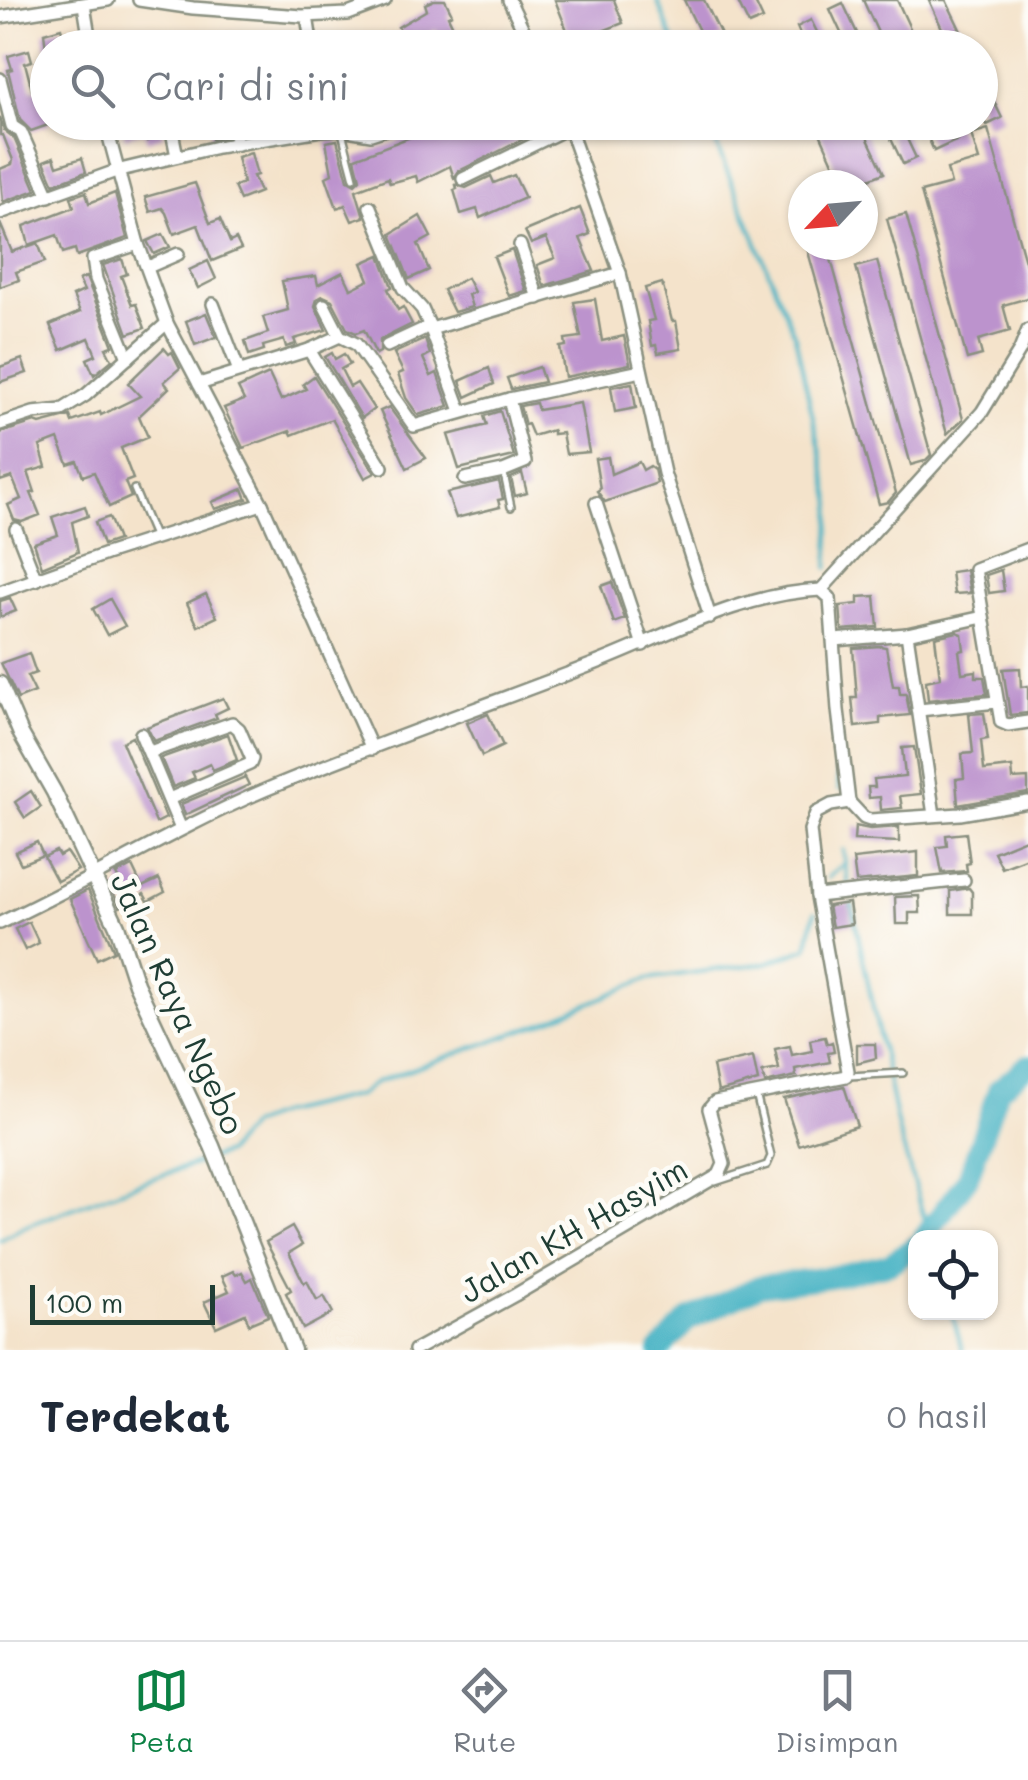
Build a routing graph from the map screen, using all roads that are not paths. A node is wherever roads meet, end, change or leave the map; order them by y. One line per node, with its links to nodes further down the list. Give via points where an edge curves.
1 (108, 0): 5 (street)
2 (139, 0): 7 (street)
3 (385, 0): 7 (street, via 348,14)
4 (509, 0): 11 (street)
5 (84, 5): 6 (street); 9 (street)
6 (25, 7): 8 (street)
7 (307, 16): 10 (street)
8 (0, 17)
9 (88, 30)
10 (309, 30)
11 (523, 30)
12 (0, 79): 25 (street, via 12,126 22,132)
13 (109, 140): 22 (street)
14 (174, 140): 21 (street)
15 (236, 140): 20 (street)
16 (256, 140): 20 (street)
17 (344, 140): 23 (lane)
18 (539, 140): 24 (street)
19 (573, 140): 32 (street)
20 (237, 144): 21 (street)
21 (177, 156): 22 (street)
22 (116, 170): 25 (street); 28 (street)
23 (354, 178)
24 (463, 179)
25 (48, 196): 27 (street)
26 (370, 207): 37 (street, via 403,288)
27 (0, 214)
28 (138, 244): 31 (street); 42 (street, via 93,259)
29 (520, 245): 33 (street)
30 (178, 254): 31 (street)
31 (148, 267): 36 (street)
32 (620, 273): 33 (street); 43 (street)
33 (538, 298): 37 (street)
34 (213, 304): 44 (street)
35 (324, 304): 39 (street)
36 (168, 323): 42 (street); 45 (street)
37 (430, 328): 40 (street); 47 (street)
38 (1028, 330): 60 (street, via 982,412)
39 (340, 336): 41 (street); 47 (street, via 356,344 414,426)
40 (387, 346)
41 (309, 350): 44 (street); 49 (street)
42 (128, 358): 48 (street, via 62,410)
43 (641, 371): 46 (street); 62 (street, via 664,472)
44 (239, 372): 45 (street)
45 (199, 384): 54 (street)
46 (509, 399): 47 (street); 50 (street, via 525,462)
47 (461, 411)
48 (0, 424)
49 (382, 467)
50 (503, 472): 51 (street); 55 (lane)
51 (465, 478)
52 (134, 489): 57 (lane)
53 (596, 502): 66 (street)
54 (262, 504): 57 (street); 72 (street)
55 (511, 507)
56 (16, 529): 59 (street)
57 (155, 538): 59 (street)
58 (1028, 549): 63 (street, via 976,567)
59 (36, 580): 61 (street)
60 (821, 590): 62 (street, via 774,596); 65 (street, via 830,598)
61 (0, 592)
62 (710, 617): 66 (street)
63 (983, 617): 64 (street); 68 (street)
64 (908, 634): 65 (street); 69 (street)
65 (834, 640): 75 (street)
66 (643, 645): 72 (street)
67 (0, 684): 79 (street, Jalan Raya Ngebo)
68 (997, 702): 69 (street); 70 (street, via 1004,724)
69 (919, 710): 77 (street)
70 (1028, 722)
71 (140, 734): 73 (street)
72 (372, 750): 78 (street)
73 (150, 752): 74 (street); 74 (street, via 232,723 251,756 251,763)
74 (169, 799): 78 (street)
75 (849, 802): 77 (street, via 870,820); 81 (street, via 816,813 810,830)
76 (1028, 802): 77 (street)
77 (934, 815)
78 (181, 829): 79 (street)
79 (94, 877): 82 (street); 87 (street, Jalan Raya Ngebo)
80 (964, 880): 81 (street)
81 (818, 896): 84 (street)
82 (0, 923)
83 (903, 1073): 84 (lane)
84 (846, 1076): 85 (street, Jalan KH Hasyim)
85 (756, 1093): 86 (street, Jalan KH Hasyim, via 709,1109 724,1164); 86 (lane, via 771,1156 767,1165)
86 (707, 1184): 88 (street, Jalan KH Hasyim)
87 (292, 1350)
88 (415, 1350)

